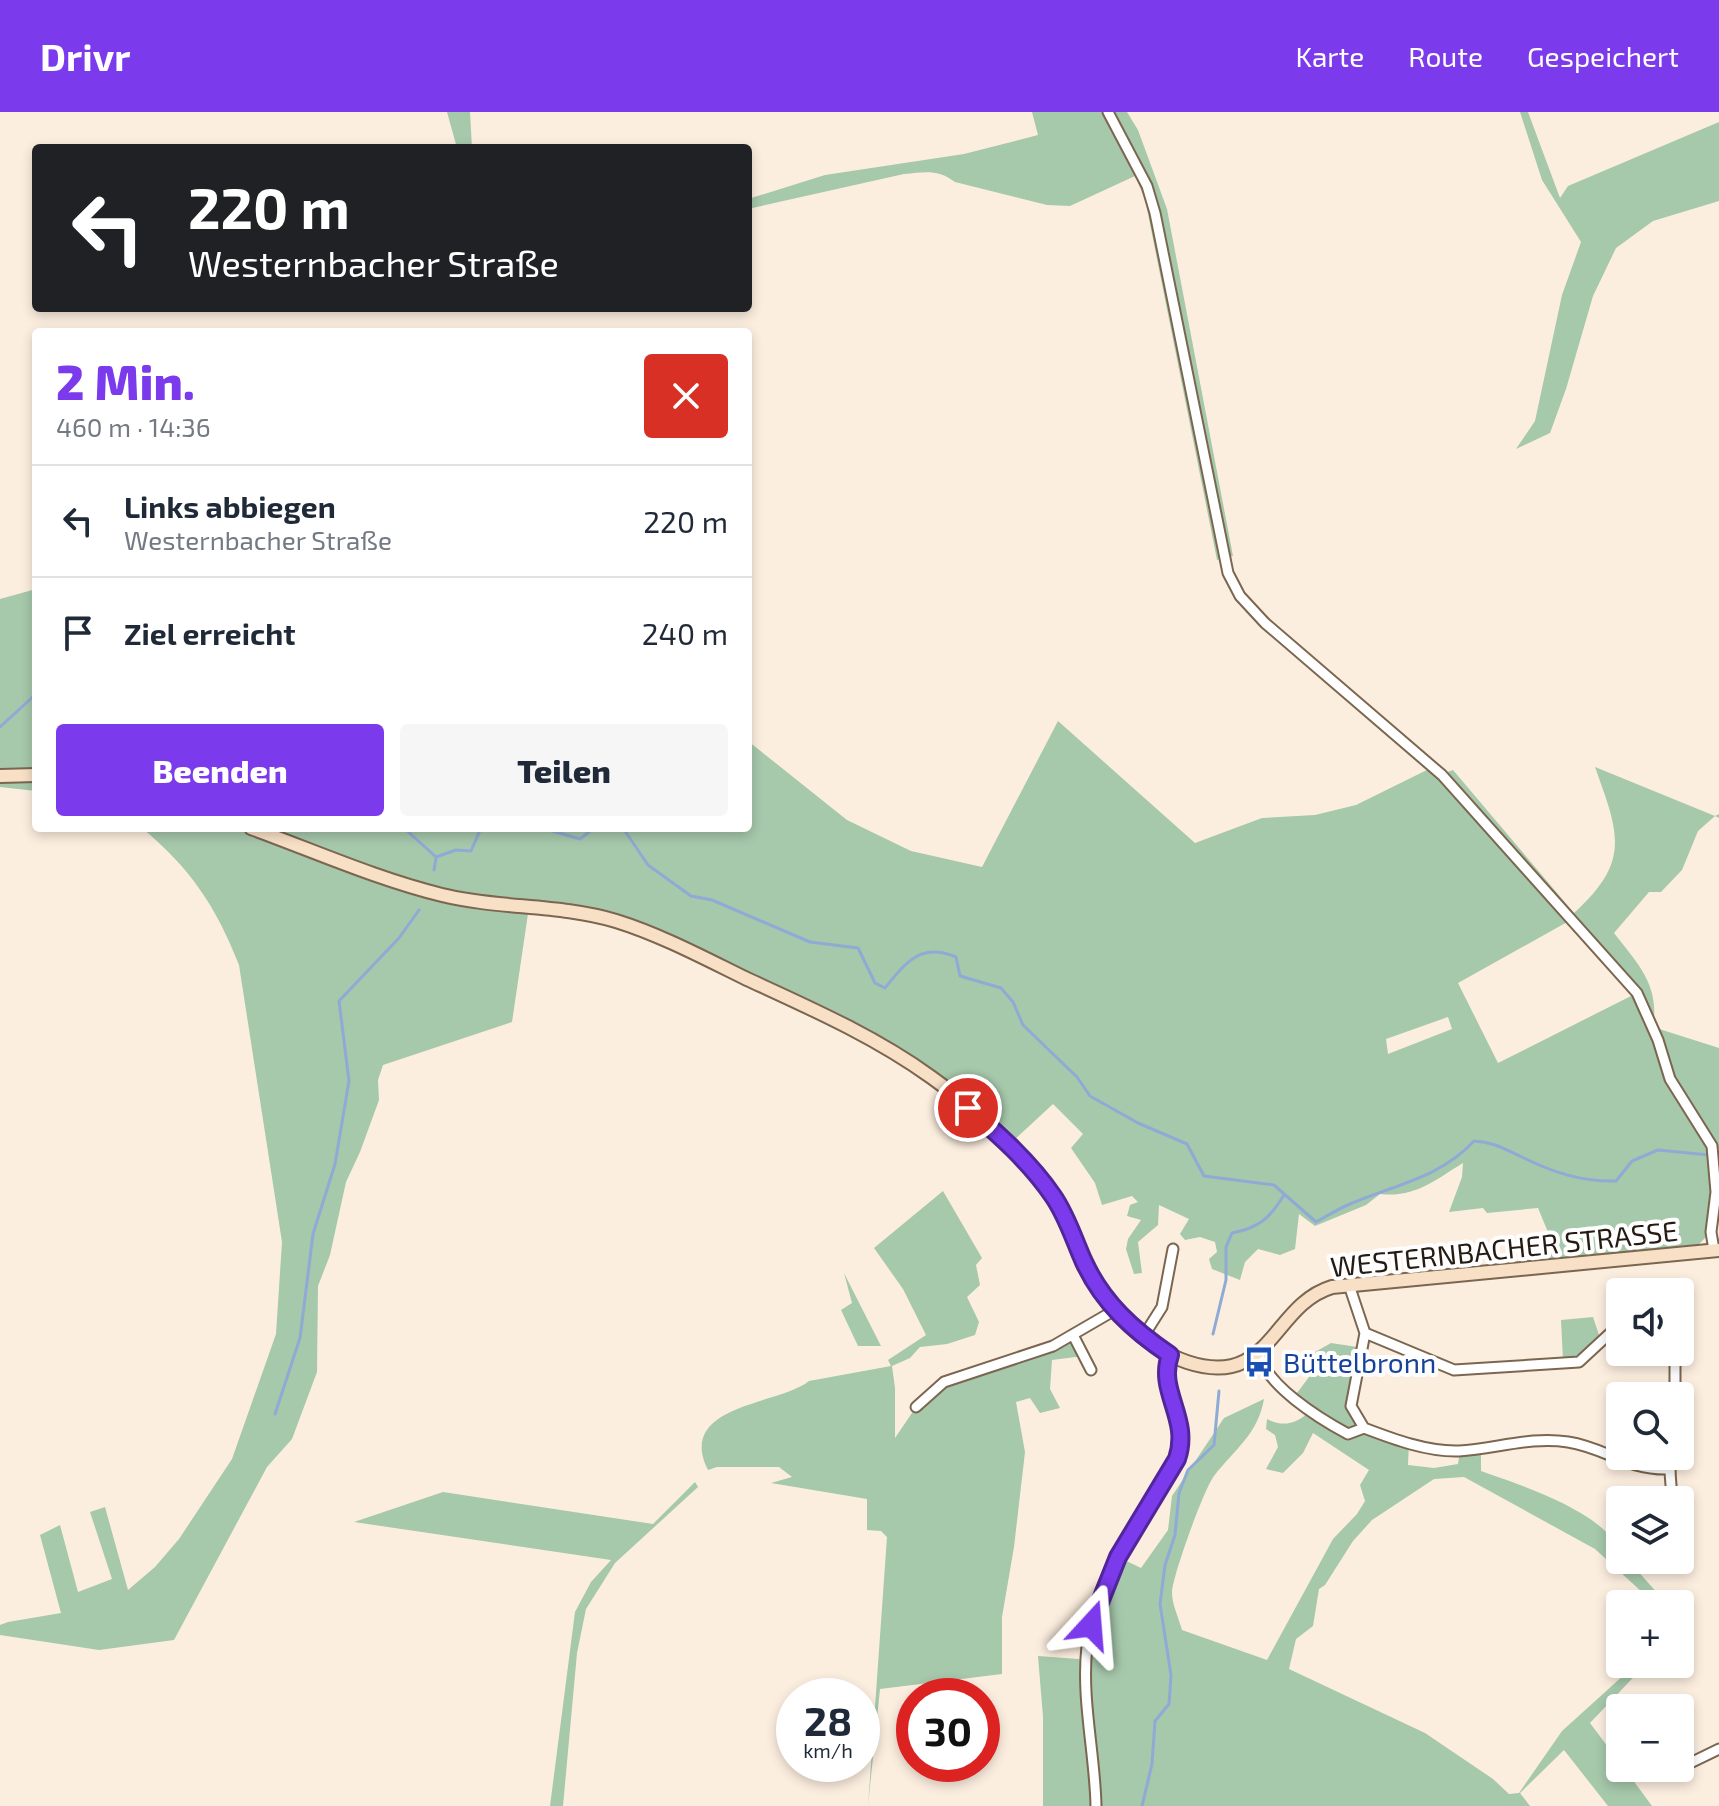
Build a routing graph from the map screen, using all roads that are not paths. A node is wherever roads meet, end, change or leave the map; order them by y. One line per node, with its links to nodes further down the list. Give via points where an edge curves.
1 (1108, 112): 6 (street, via 1147,186 1155,213 1224,558 1240,596 1442,775 1637,993 1670,1079 1712,1146 1716,1192 1711,1232)
2 (32, 775): 3 (street)
3 (0, 776)
4 (262, 832): 8 (street, WESTERNBACHER STRASSE, via 442,895 579,912 649,933 836,1020 932,1078 996,1132 1052,1194 1095,1282)
5 (1173, 1249): 11 (street, via 1162,1309)
6 (1717, 1250): 7 (street, WESTERNBACHER STRASSE)
7 (1349, 1285): 9 (street); 13 (street, WESTERNBACHER STRASSE, via 1309,1296)
8 (1115, 1310): 10 (street); 11 (street, WESTERNBACHER STRASSE)
9 (1365, 1333): 12 (street, via 1454,1370 1579,1362); 17 (street, via 1351,1406)
10 (1073, 1335): 15 (street); 16 (street, via 1016,1361 984,1366 944,1382)
11 (1143, 1337): 14 (street, WESTERNBACHER STRASSE)
12 (1606, 1337)
13 (1259, 1353): 14 (street, WESTERNBACHER STRASSE, via 1221,1366); 17 (street, via 1262,1369 1321,1419 1348,1434)
14 (1170, 1355): 21 (street, via 1165,1372 1181,1424 1181,1446 1112,1569 1087,1646)
15 (1091, 1370)
16 (916, 1407)
17 (1364, 1428): 18 (street, via 1434,1450 1570,1442)
18 (1606, 1454)
19 (1719, 1749): 20 (street)
20 (1694, 1761)
21 (1096, 1806)

